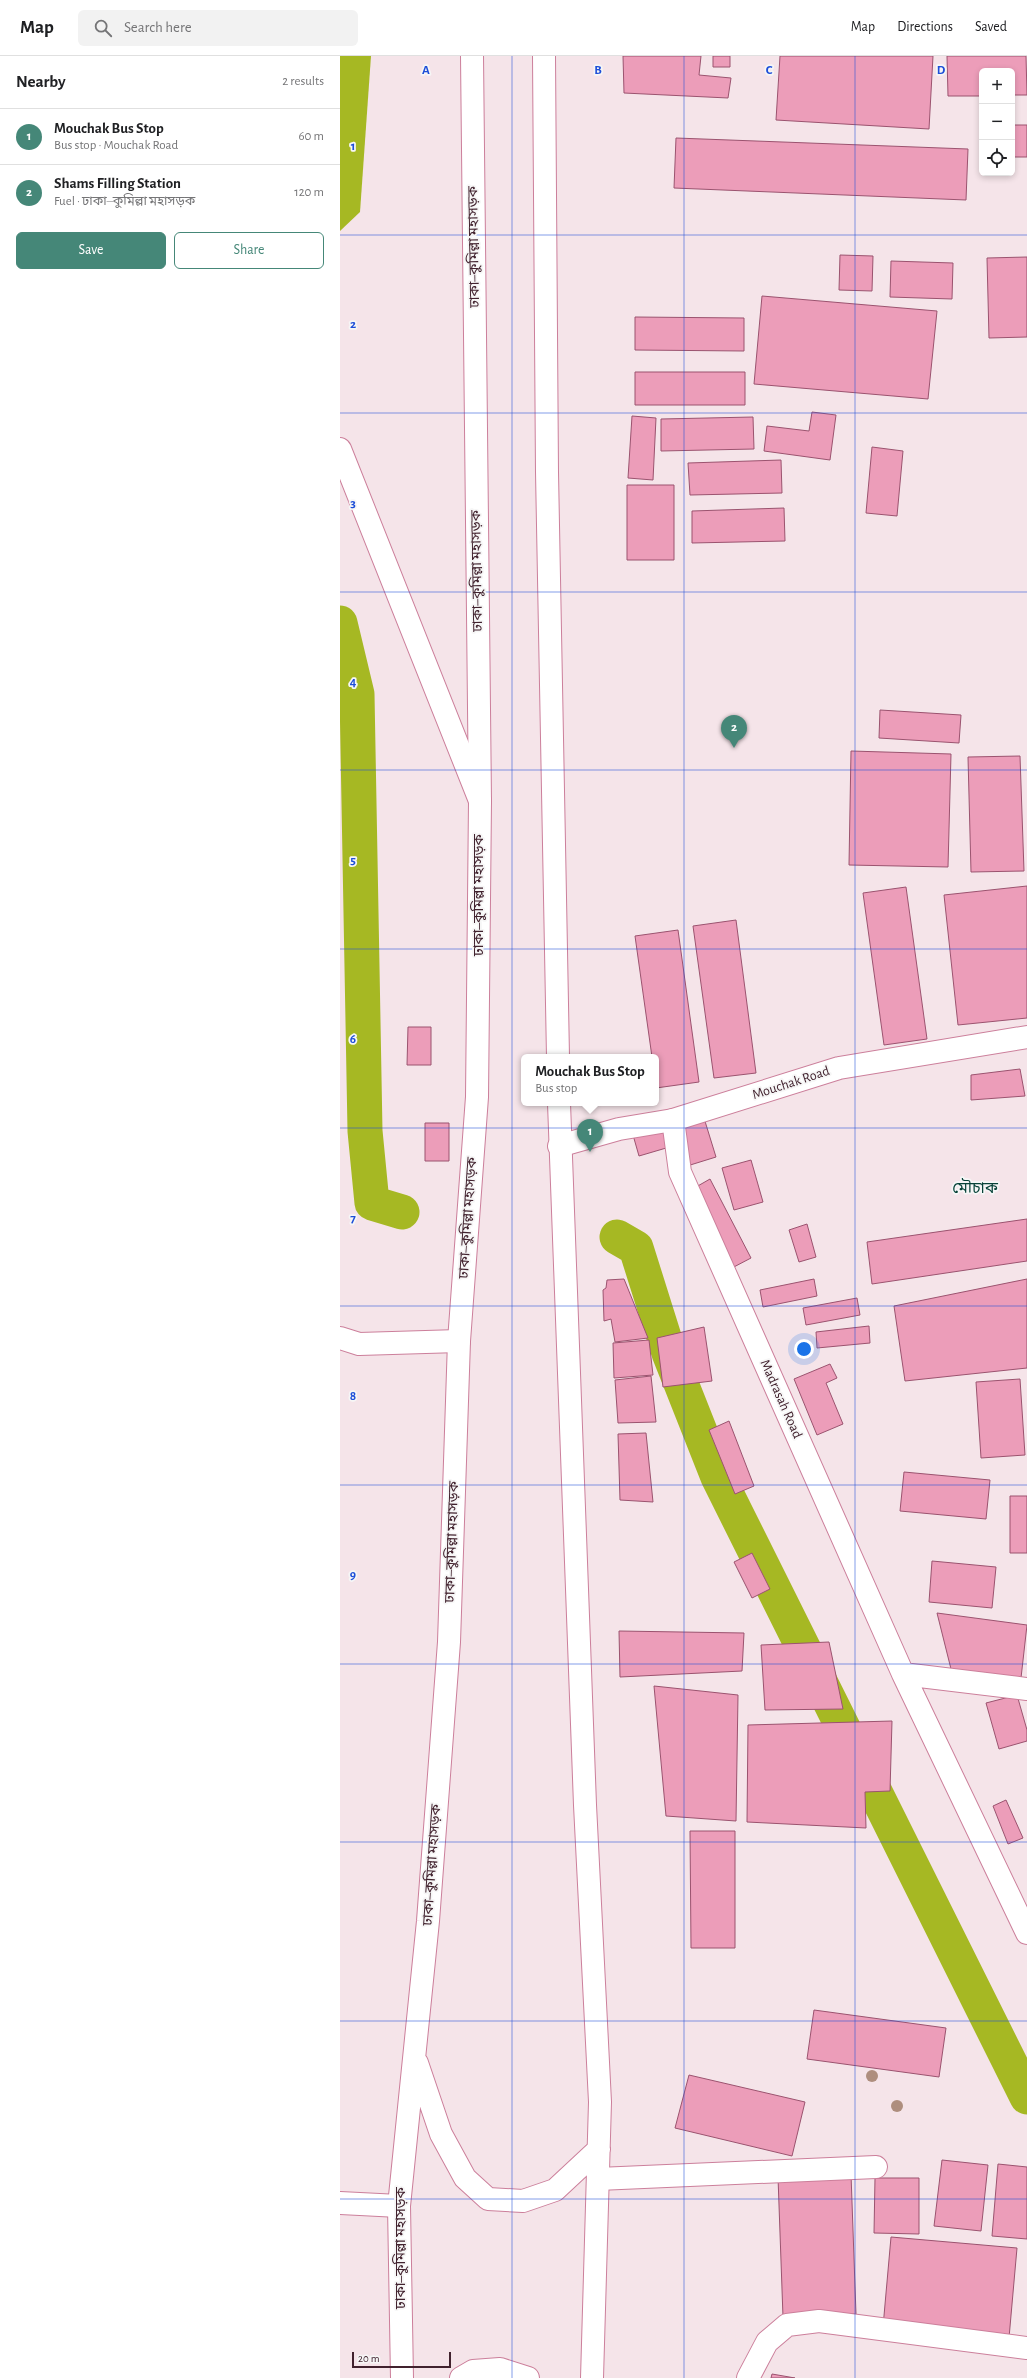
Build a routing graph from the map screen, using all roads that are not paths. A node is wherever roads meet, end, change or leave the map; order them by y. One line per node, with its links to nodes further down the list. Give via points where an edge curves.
1 (472, 56): 4 (main road, ঢাকা–কুমিল্লা মহাসড়ক)
2 (544, 56): 6 (main road, via 547,480)
3 (340, 449): 4 (main road)
4 (480, 801): 11 (main road, ঢাকা–কুমিল্লা মহাসড়ক, via 477,1097)
5 (1027, 1037): 8 (main road, Mouchak Road, via 839,1068)
6 (558, 1054)
7 (559, 1106): 9 (main road)
8 (673, 1120): 9 (main road, Mouchak Road, via 619,1129); 12 (main road, Madrasah Road, via 680,1172)
9 (559, 1146): 16 (main road, via 585,1805 600,2102)
10 (340, 1338): 11 (main road, via 359,1344)
11 (459, 1341): 15 (main road, ঢাকা–কুমিল্লা মহাসড়ক, via 449,1642)
12 (903, 1674): 13 (main road); 14 (main road, Madrasah Road)
13 (1027, 1689)
14 (1027, 1932)
15 (415, 2057): 16 (main road, via 441,2134 465,2178 488,2199 523,2200 555,2190); 20 (main road, ঢাকা–কুমিল্লা মহাসড়ক)
16 (599, 2149): 18 (main road)
17 (876, 2167): 18 (main road)
18 (598, 2179): 25 (main road)
19 (340, 2203): 20 (main road)
20 (399, 2206): 22 (main road, ঢাকা–কুমিল্লা মহাসড়ক)
21 (1027, 2348): 26 (main road, via 819,2321 787,2325 767,2342)
22 (402, 2378)
23 (461, 2378): 24 (main road, via 473,2371 500,2369)
24 (528, 2378)
25 (592, 2378)
26 (748, 2378)

